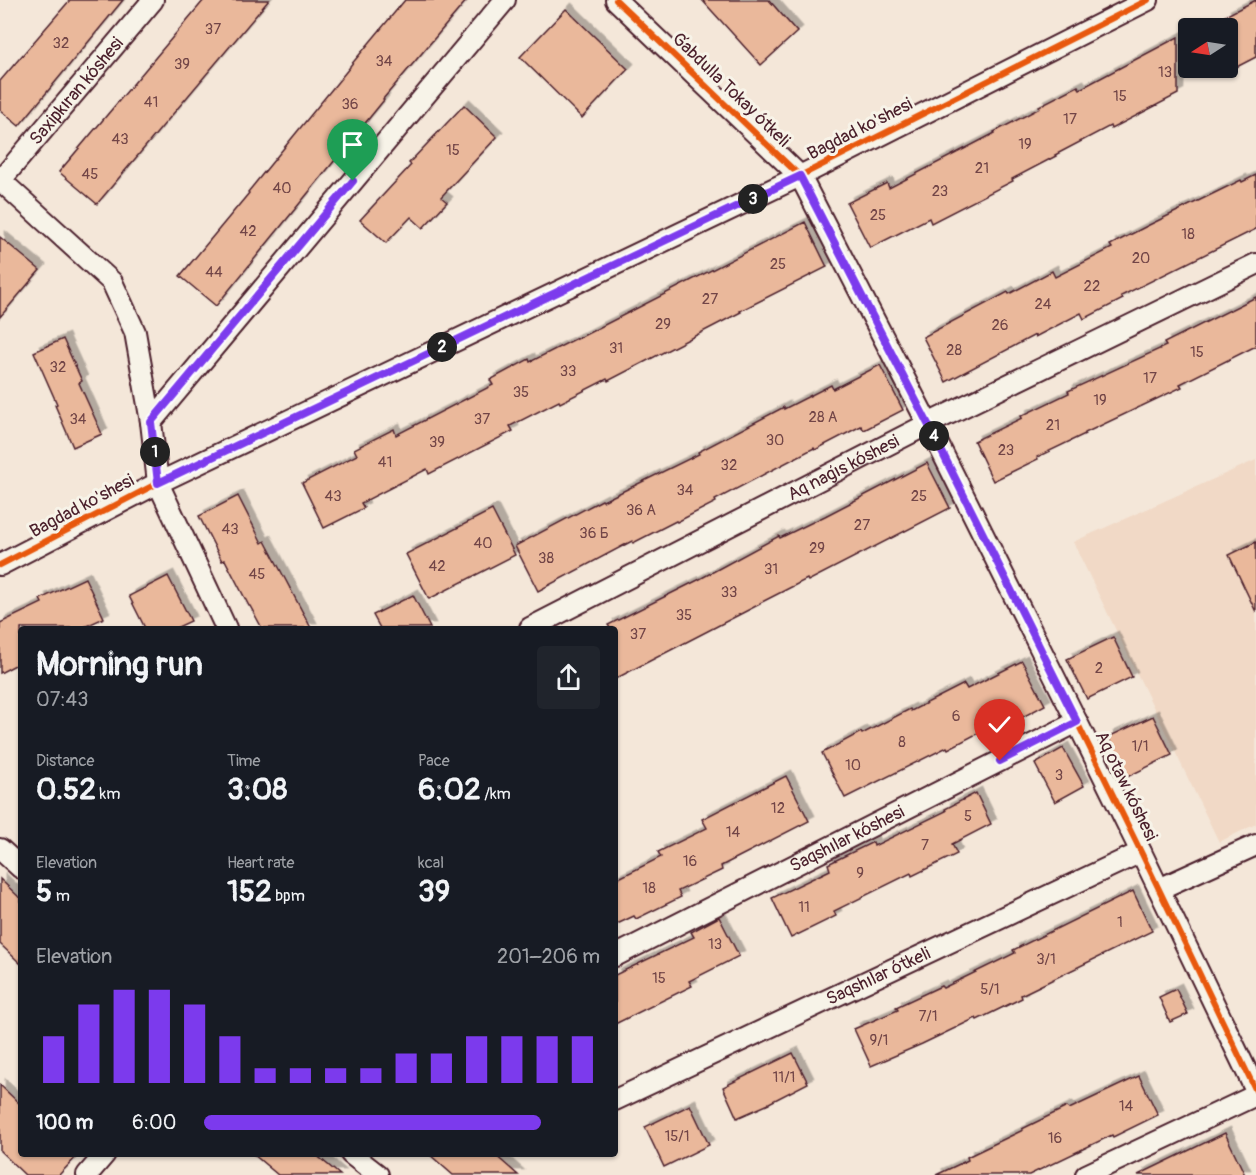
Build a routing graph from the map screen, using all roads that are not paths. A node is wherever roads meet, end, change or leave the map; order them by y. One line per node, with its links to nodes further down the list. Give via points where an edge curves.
1 (153, 0): 6 (street, Saxipkıran kóshesi)
2 (504, 0): 8 (street)
3 (616, 0): 5 (street, Ǵabdulla Tokay ótkeli)
4 (1148, 0): 5 (street, Bagdad ko'shesi)
5 (800, 176): 9 (street, Aq otaw kóshesi); 10 (street, Bagdad ko'shesi)
6 (0, 180): 8 (street, via 112,282 135,332)
7 (1256, 264): 9 (street, Aq naǵıs kóshesi)
8 (151, 422): 10 (street)
9 (928, 424): 13 (street, Aq naǵıs kóshesi); 14 (street, Aq otaw kóshesi)
10 (158, 483): 11 (street, Bagdad ko'shesi); 12 (street)
11 (0, 565)
12 (225, 626)
13 (534, 626)
14 (1077, 722): 17 (street, Aq otaw kóshesi); 20 (street, Saqshılar kóshesi)
15 (1256, 845): 19 (street)
16 (0, 849): 18 (street)
17 (1141, 852): 19 (street, Aq otaw kóshesi); 23 (street, Saqshılar ótkeli)
18 (18, 865)
19 (1159, 889): 21 (street, Aq otaw kóshesi)
20 (618, 954)
21 (1249, 1058): 22 (street, Aq otaw kóshesi)
22 (1256, 1093): 28 (street)
23 (618, 1099)
24 (102, 1157): 26 (street)
25 (355, 1157): 27 (street)
26 (87, 1175)
27 (378, 1175)
28 (1086, 1175)

